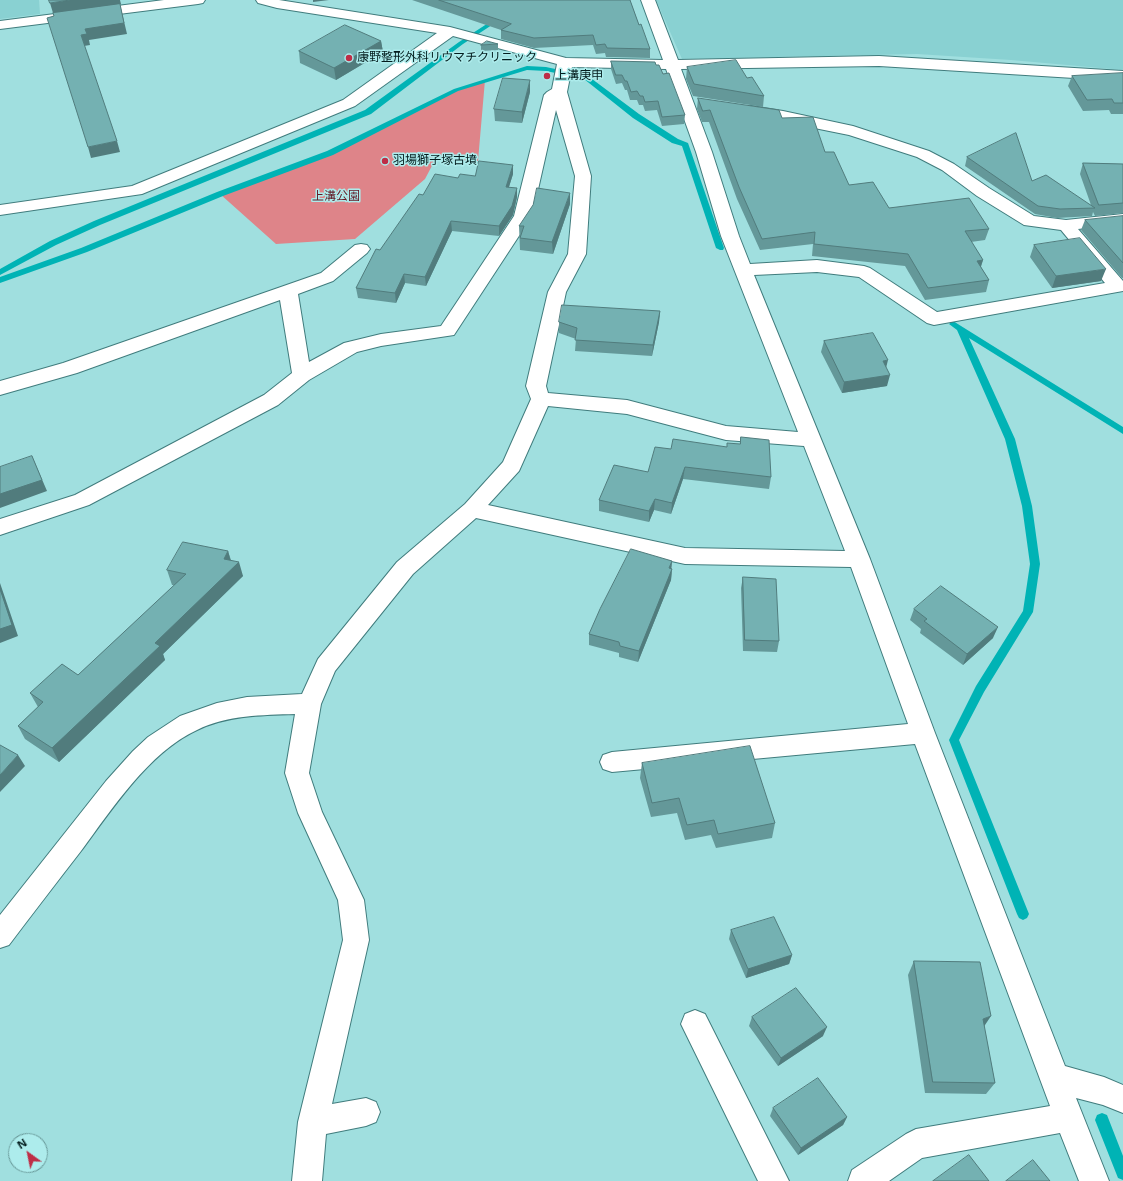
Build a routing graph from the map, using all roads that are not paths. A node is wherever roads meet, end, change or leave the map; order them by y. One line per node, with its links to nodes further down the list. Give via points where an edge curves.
1 (198, 0): 4 (street)
2 (263, 0): 5 (street)
3 (648, 0): 6 (street)
4 (0, 25)
5 (455, 32): 7 (street, via 484,39); 10 (street, via 349,103 136,190)
6 (671, 65): 7 (street); 8 (street, via 879,61); 14 (street, via 692,102 704,152 730,236)
7 (563, 75): 16 (street, via 552,95 524,216 446,331 351,347); 18 (street, via 583,176 577,254 557,292 536,386)
8 (1123, 76)
9 (738, 109): 12 (street, via 853,131 923,154 948,167 1025,219)
10 (0, 210)
11 (1123, 219): 12 (street)
12 (1066, 225): 14 (street, via 1118,287 934,318 864,272 817,266)
13 (361, 249): 15 (street, via 327,277)
14 (744, 270): 19 (street)
15 (288, 292): 16 (street); 17 (street, via 70,368)
16 (302, 375): 21 (street, via 271,400 82,500)
17 (0, 388)
18 (541, 399): 19 (street, via 627,407 726,433); 20 (street, via 512,466)
19 (811, 440): 22 (street)
20 (472, 509): 22 (street, via 685,556); 23 (street, via 405,568 326,666)
21 (0, 527)
22 (859, 559): 24 (street)
23 (309, 704): 26 (street, via 259,705 213,714 188,723 159,741 115,788); 32 (street, via 297,773 310,813 351,900 356,940)
24 (923, 733): 25 (street); 28 (street)
25 (612, 762)
26 (0, 936)
27 (695, 1024): 34 (street)
28 (1055, 1078): 29 (street, via 1104,1091); 31 (street)
29 (1123, 1099)
30 (366, 1112): 32 (street)
31 (1068, 1117): 35 (street, via 916,1144); 36 (street)
32 (313, 1122): 33 (street)
33 (307, 1181)
34 (774, 1181)
35 (863, 1181)
36 (1094, 1181)

